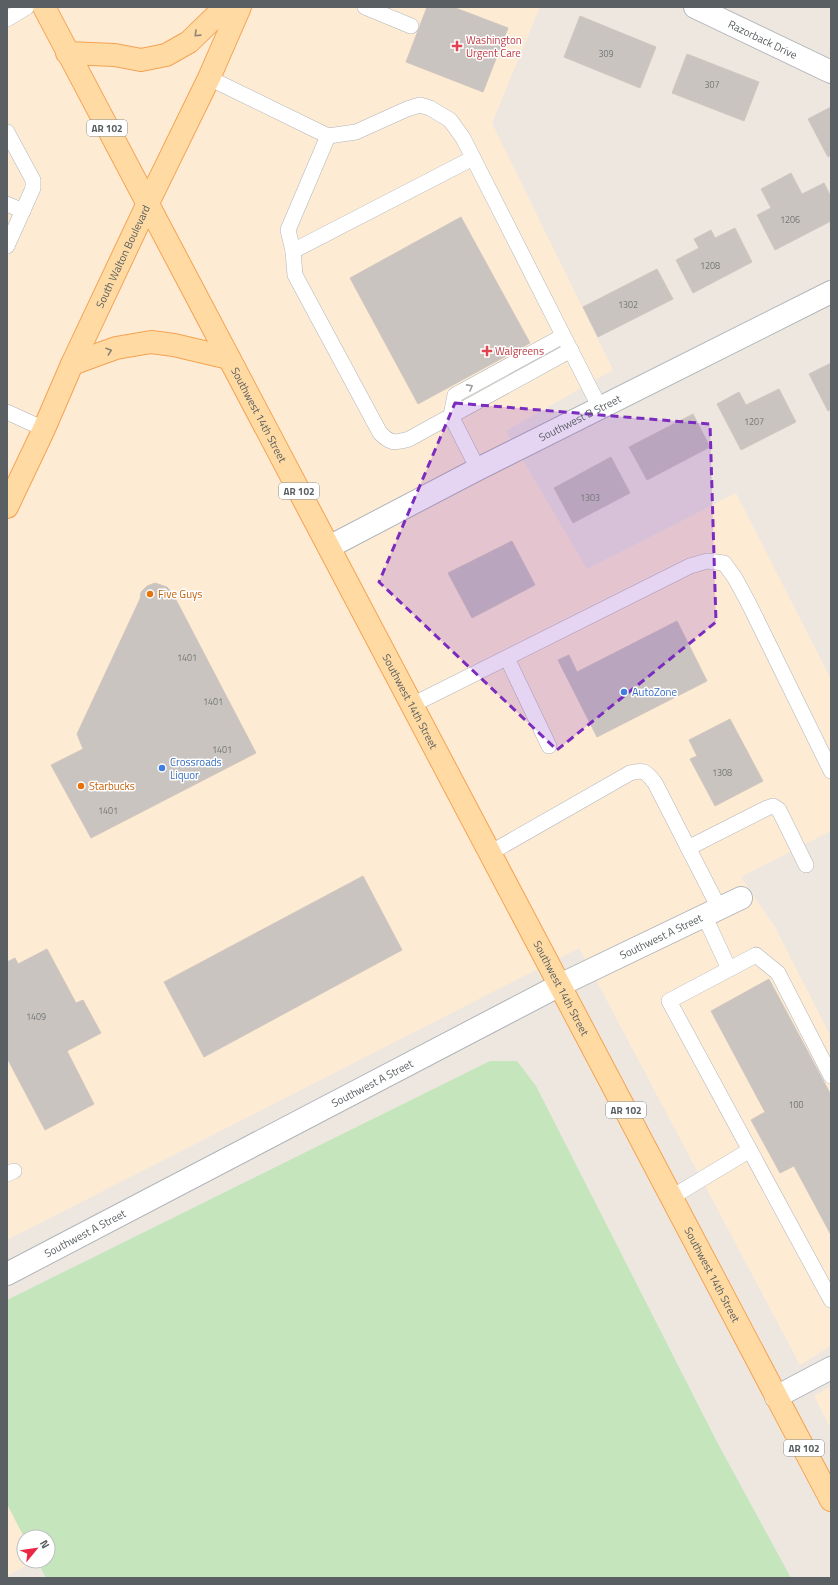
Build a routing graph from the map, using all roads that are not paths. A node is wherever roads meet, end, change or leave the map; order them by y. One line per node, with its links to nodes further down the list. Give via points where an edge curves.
1 (27, 7): 7 (lane)
2 (44, 7): 9 (main road, Southwest 14th Street / AR 102)
3 (225, 7): 9 (main road, one-way to 9, via 189,42 166,56 141,60)
4 (240, 7): 11 (main road, South Walton Boulevard)
5 (365, 7): 8 (lane)
6 (695, 7): 10 (street, Razorback Drive)
7 (7, 19)
8 (411, 26)
9 (67, 52): 15 (main road, Southwest 14th Street / AR 102)
10 (831, 72)
11 (209, 78): 13 (lane); 15 (main road, South Walton Boulevard)
12 (7, 132): 17 (lane, via 33,180 33,188)
13 (328, 136): 14 (lane, via 356,132 420,105 450,120); 19 (lane, via 288,230)
14 (473, 158): 19 (lane); 21 (lane)
15 (148, 203): 23 (main road, Southwest 14th Street / AR 102); 24 (main road, South Walton Boulevard)
16 (7, 204): 17 (lane)
17 (23, 211): 18 (lane)
18 (7, 246)
19 (293, 251): 27 (lane, via 295,275 380,433 388,441 398,442 409,439)
20 (831, 292): 25 (street, Southwest B Street)
21 (563, 336): 22 (lane); 27 (lane, one-way to 21, via 455,395)
22 (571, 350): 25 (lane); 27 (lane)
23 (228, 358): 24 (main road, one-way to 23, via 116,348 151,342); 31 (main road, Southwest 14th Street / AR 102)
24 (72, 364): 28 (main road, South Walton Boulevard)
25 (600, 408): 29 (street, Southwest B Street)
26 (7, 412): 28 (lane)
27 (450, 416): 29 (lane)
28 (44, 429): 30 (main road, South Walton Boulevard)
29 (478, 469): 31 (street, Southwest B Street)
30 (7, 507)
31 (329, 547): 33 (main road, Southwest 14th Street / AR 102)
32 (507, 658): 33 (lane); 34 (lane); 35 (lane, via 690,566 707,561 724,563 750,604)
33 (412, 705): 37 (main road, Southwest 14th Street / AR 102)
34 (550, 746)
35 (831, 771)
36 (688, 848): 37 (lane, via 655,782 647,773 640,770 630,773); 38 (lane, via 773,806 779,810); 40 (lane)
37 (490, 852): 42 (main road, Southwest 14th Street / AR 102)
38 (806, 865)
39 (741, 898): 40 (street, Southwest A Street)
40 (712, 912): 41 (lane); 42 (street, Southwest A Street)
41 (729, 969): 43 (lane, via 756,955 778,973); 44 (lane, via 669,1001)
42 (560, 985): 45 (main road, Southwest 14th Street / AR 102); 46 (street, Southwest A Street)
43 (831, 1076)
44 (750, 1150): 45 (lane); 47 (lane)
45 (672, 1197): 49 (main road, Southwest 14th Street / AR 102)
46 (7, 1274)
47 (831, 1300)
48 (831, 1368): 49 (street)
49 (776, 1397): 50 (main road, AR 102)
50 (831, 1500)

